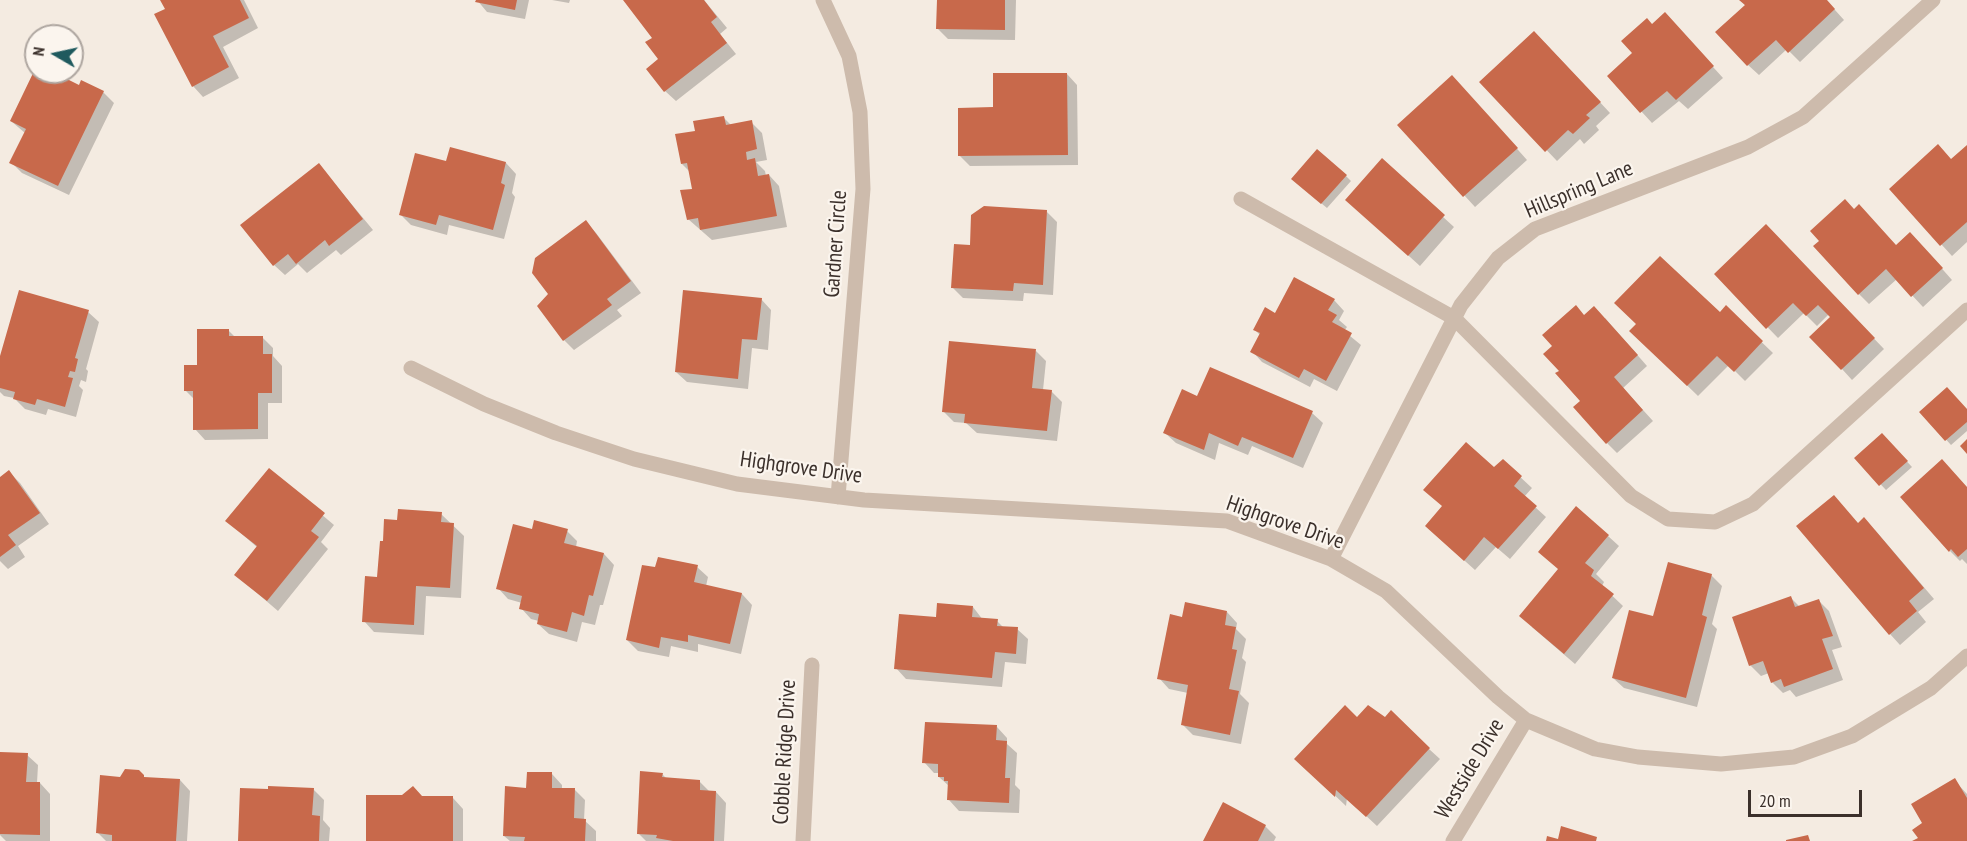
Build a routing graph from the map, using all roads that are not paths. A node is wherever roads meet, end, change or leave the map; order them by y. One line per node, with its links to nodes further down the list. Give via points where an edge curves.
1 (823, 0): 7 (street, Gardner Circle, via 849,56 860,112 863,189)
2 (1933, 0): 5 (street, Hillspring Lane, via 1803,117 1748,147 1535,229 1498,258)
3 (1241, 199): 5 (street)
4 (1967, 310): 5 (street, via 1753,504 1715,522 1668,519 1631,496)
5 (1454, 318): 8 (street, Hillspring Lane)
6 (411, 368): 7 (street, Highgrove Drive, via 484,404 634,459 737,484)
7 (838, 497): 8 (street, Highgrove Drive, via 1227,521)
8 (1331, 559): 11 (street, Highgrove Drive, via 1386,591)
9 (1967, 656): 11 (street, Highgrove Drive, via 1931,688 1852,736 1794,757 1721,764 1638,757 1595,748)
10 (812, 665): 12 (street, Cobble Ridge Drive)
11 (1526, 720): 13 (street, Westside Drive)
12 (803, 841)
13 (1453, 841)

